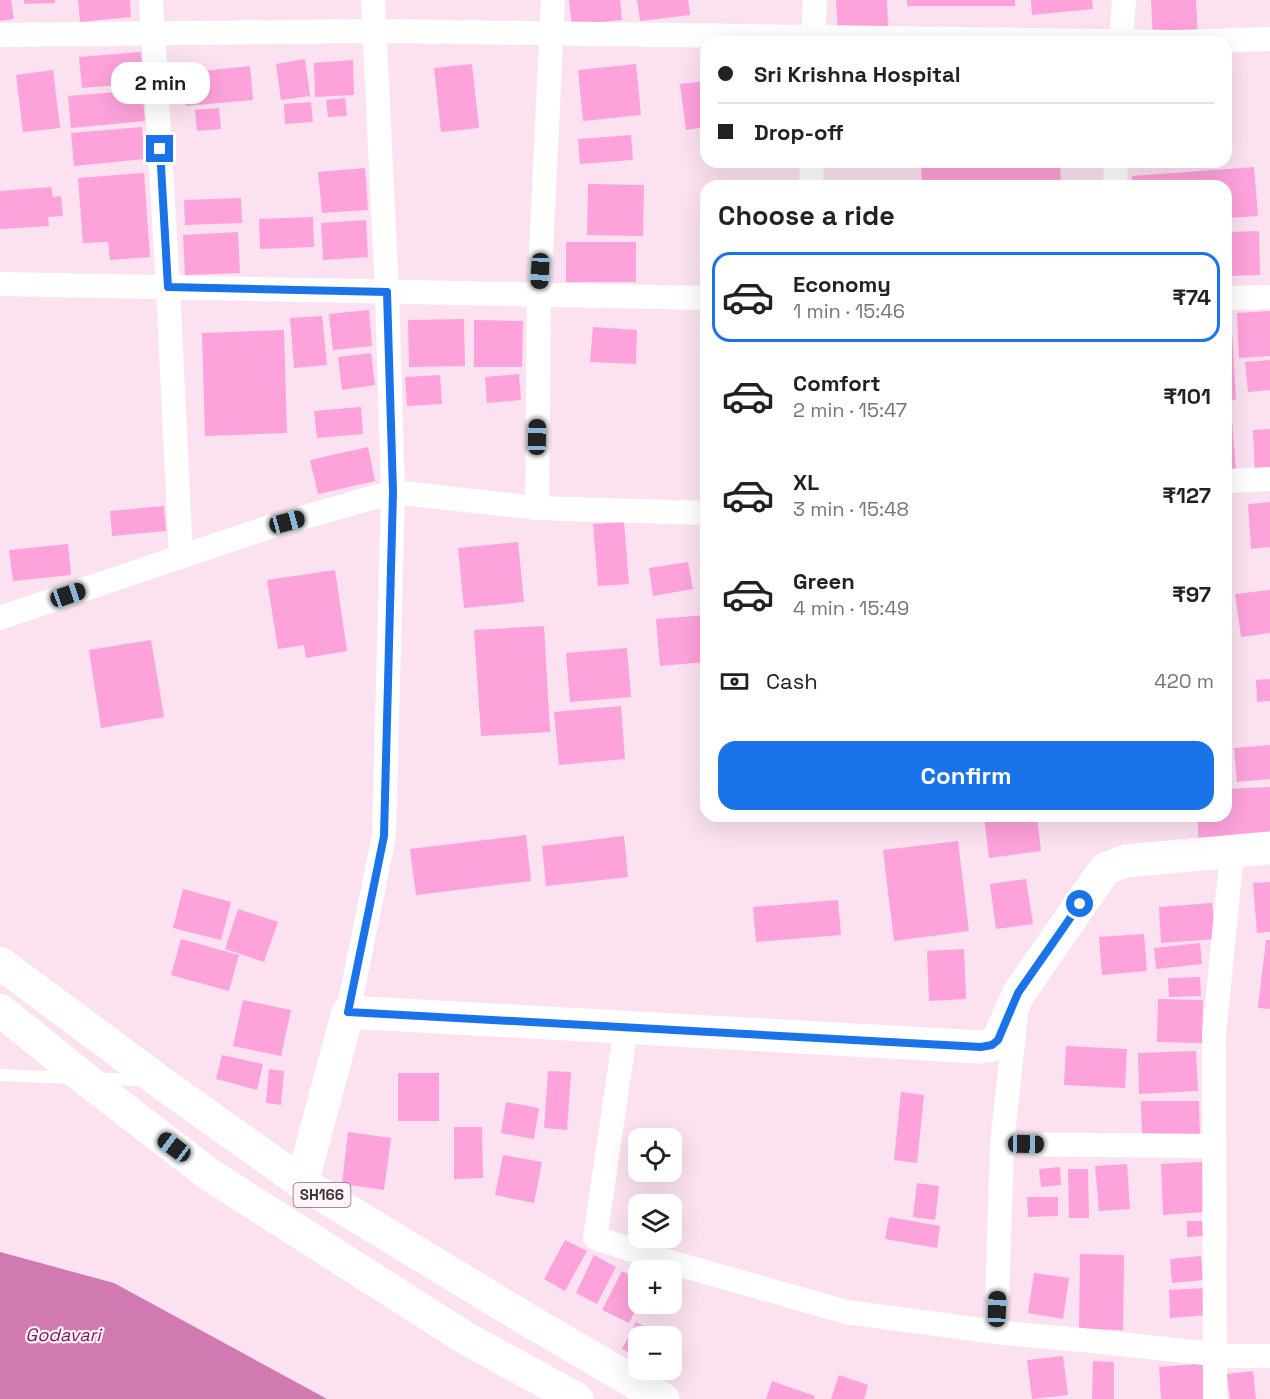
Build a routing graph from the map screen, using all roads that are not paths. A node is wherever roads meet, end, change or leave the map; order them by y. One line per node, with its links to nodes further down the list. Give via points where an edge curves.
1 (151, 0): 7 (street)
2 (373, 0): 6 (street)
3 (553, 0): 8 (street)
4 (815, 0): 11 (street)
5 (1124, 0): 12 (street)
6 (376, 31): 7 (street); 8 (street); 17 (street)
7 (152, 33): 9 (street); 16 (street)
8 (552, 33): 10 (street); 18 (street)
9 (0, 35)
10 (700, 36)
11 (814, 36)
12 (1121, 36)
13 (1270, 39): 14 (street)
14 (1232, 40)
15 (0, 284): 16 (street)
16 (168, 287): 17 (street); 27 (street)
17 (387, 292): 18 (street); 24 (street)
18 (539, 294): 20 (street); 25 (street)
19 (1270, 297): 21 (street)
20 (700, 298)
21 (1232, 298)
22 (1270, 479): 23 (street)
23 (1232, 482)
24 (393, 492): 25 (street); 27 (street); 34 (street, via 384,836)
25 (537, 508): 26 (street)
26 (700, 513)
27 (181, 557): 28 (street)
28 (0, 618)
29 (1270, 848): 30 (main road)
30 (1232, 853): 32 (main road, via 1125,861 1105,869); 40 (street, via 1214,1035)
31 (0, 963): 38 (main road, SH166)
32 (1018, 993): 35 (main road, via 998,1040 981,1047); 39 (street)
33 (0, 1010): 37 (main road, SH166)
34 (348, 1012): 35 (main road); 41 (main road)
35 (626, 1027): 42 (street, via 595,1238 846,1312)
36 (0, 1076): 37 (lane)
37 (84, 1078): 38 (lane); 45 (main road, SH166, via 210,1174 467,1339)
38 (159, 1081): 41 (main road, SH166)
39 (1002, 1144): 40 (street); 42 (street)
40 (1214, 1146): 43 (street)
41 (302, 1182): 46 (main road, SH166)
42 (996, 1332): 43 (street)
43 (1216, 1355): 44 (street); 47 (street)
44 (1270, 1356)
45 (577, 1399)
46 (663, 1399)
47 (1215, 1399)

